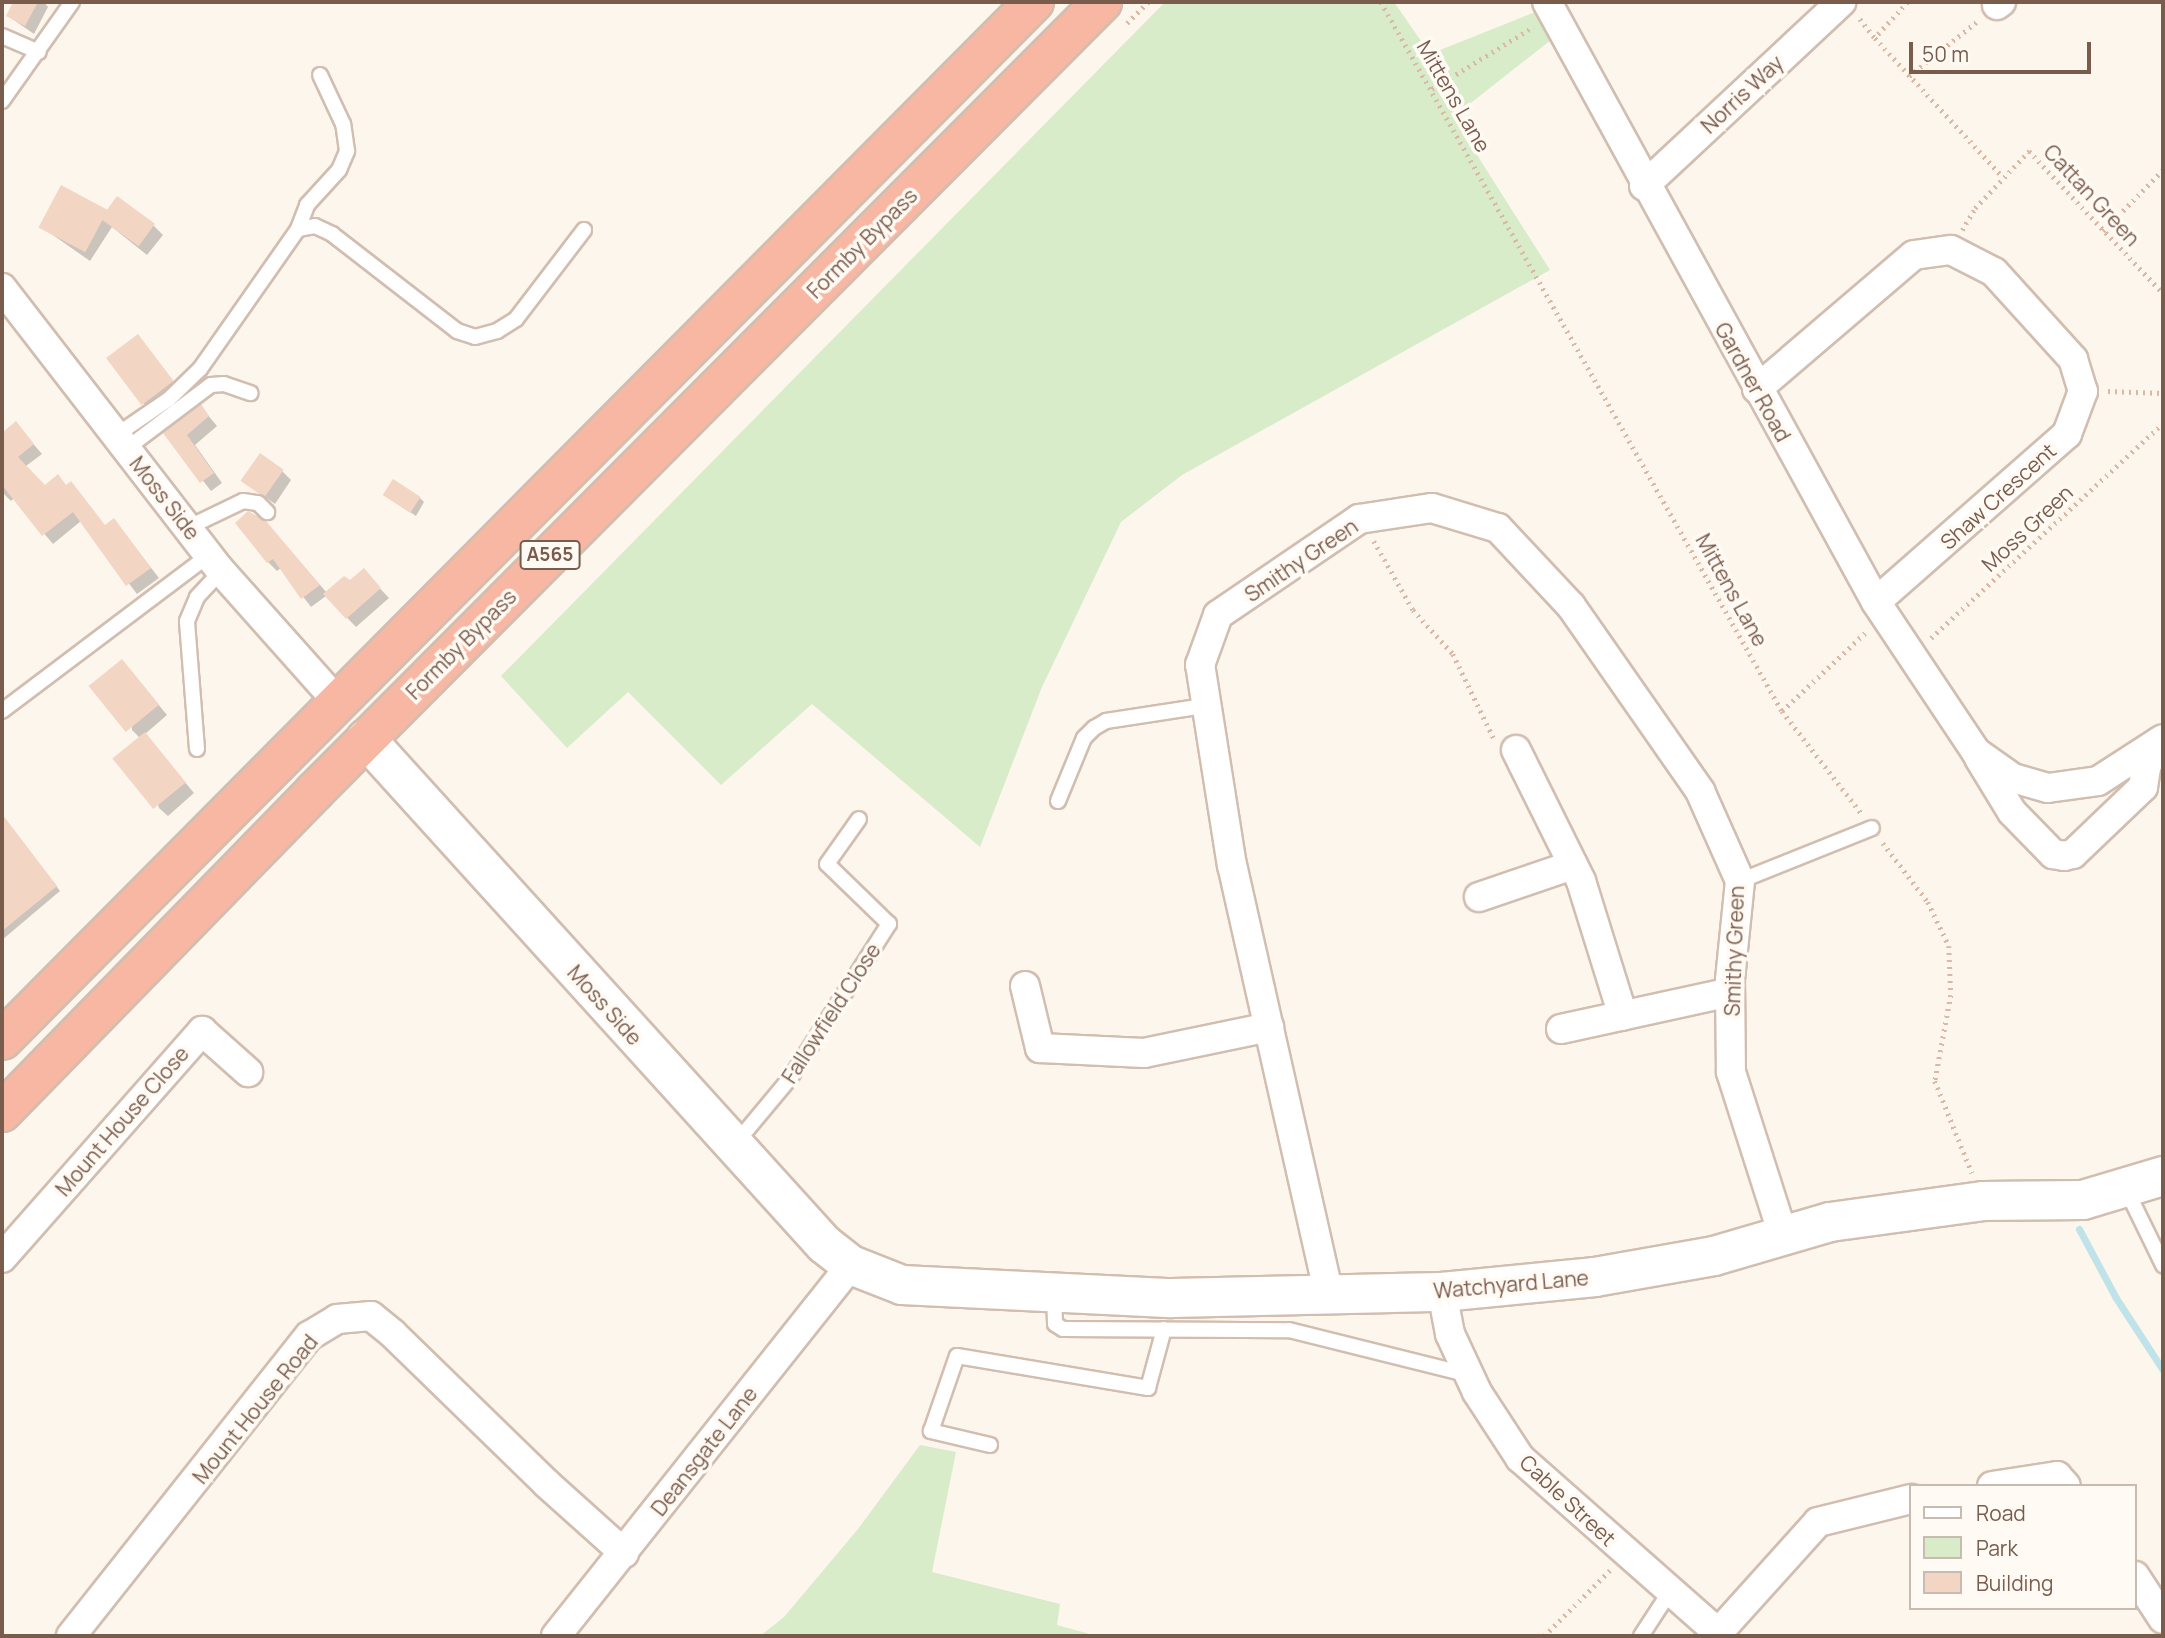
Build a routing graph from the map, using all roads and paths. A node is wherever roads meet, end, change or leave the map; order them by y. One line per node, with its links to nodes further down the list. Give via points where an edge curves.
1 (72, 2): 10 (lane)
2 (1034, 2): 36 (highway, A565)
3 (1102, 2): 40 (highway, Formby Bypass / A565)
4 (1381, 2): 13 (path, Mittens Lane)
5 (1840, 2): 17 (street, Norris Way)
6 (1908, 2): 12 (path, via 1875,38)
7 (1999, 4): 12 (path)
8 (1549, 9): 13 (path); 17 (street, Gardner Road)
9 (2, 36): 10 (lane)
10 (39, 52): 14 (lane)
11 (320, 75): 18 (lane, via 343,124 346,151 339,170 307,205)
12 (1909, 76): 16 (path)
13 (1432, 89): 39 (path, Mittens Lane)
14 (2, 101)
15 (2163, 170): 20 (path)
16 (2003, 177): 20 (path, Cattan Green, via 2029,150); 21 (path, Cattan Green, via 1975,208)
17 (1644, 186): 24 (street, Gardner Road)
18 (298, 229): 19 (lane, via 315,226 332,234 457,331 475,337 497,331 516,318); 29 (lane, via 200,369)
19 (584, 230)
20 (2103, 231): 23 (path, Cattan Green)
21 (1951, 250): 24 (street, via 1914,255); 25 (street, via 1994,272 2073,359)
22 (2, 288): 29 (street, Moss Side)
23 (2163, 293)
24 (1757, 389): 34 (street, Gardner Road)
25 (2083, 391): 27 (path); 34 (street, Shaw Crescent, via 2067,434)
26 (250, 393): 29 (lane, via 224,384 211,385)
27 (2163, 393)
28 (2163, 423): 35 (path, Moss Green)
29 (120, 442): 32 (street, Moss Side)
30 (267, 512): 32 (lane, via 258,503 243,501)
31 (1359, 519): 37 (street, Smithy Green, via 1218,615 1200,665); 43 (path, via 1413,610 1453,654 1500,750); 49 (street, Smithy Green, via 1432,508 1498,527 1572,606 1700,791)
32 (187, 528): 33 (street, Moss Side)
33 (215, 563): 36 (street, Moss Side); 38 (lane); 42 (lane, via 187,621)
34 (1880, 608): 35 (street, Gardner Road); 39 (path)
35 (1912, 656): 44 (street, Gardner Road)
36 (337, 701): 56 (highway, A565)
37 (1204, 706): 45 (lane, via 1106,721 1094,728 1084,738); 54 (street, Smithy Green, via 1232,866)
38 (2, 711)
39 (1782, 711): 47 (path, Mittens Lane)
40 (366, 739): 58 (highway, Formby Bypass / A565); 59 (street, Moss Side)
41 (2161, 741): 44 (street, Gardner Road, via 2098,781 2049,788 2013,778); 44 (street, Gardner Road, via 2146,767 2143,788 2073,854 2064,856 2053,854 2012,812)
42 (197, 749)
43 (1516, 750): 48 (street)
44 (1976, 752)
45 (1058, 801)
46 (859, 819): 59 (lane, Fallowfield Close, via 827,863 889,924 791,1077)
47 (1872, 828): 49 (lane); 62 (path, Mittens Lane, via 1928,902 1950,946 1951,995 1935,1081)
48 (1573, 865): 50 (street); 53 (street)
49 (1740, 881): 52 (street, Smithy Green)
50 (1479, 897)
51 (1025, 986): 54 (street, via 1041,1048 1144,1053)
52 (1730, 992): 53 (street); 63 (street, Smithy Green, via 1731,1072)
53 (1623, 1016): 55 (street)
54 (1269, 1027): 69 (street, Smithy Green)
55 (1561, 1029)
56 (2, 1040)
57 (248, 1072): 64 (street, Mount House Close, via 202,1031)
58 (2, 1112)
59 (734, 1145): 65 (street, Moss Side, via 824,1244)
60 (2163, 1176): 61 (street, Watchyard Lane)
61 (2126, 1188): 62 (street, Watchyard Lane, via 2083,1200); 66 (lane)
62 (1983, 1201): 63 (street, Watchyard Lane, via 1830,1222)
63 (1783, 1234): 67 (street, Watchyard Lane, via 1713,1256 1595,1277)
64 (2, 1258)
65 (851, 1265): 68 (street, Watchyard Lane, via 902,1285); 76 (street, Deansgate Lane)
66 (2163, 1265)
67 (1442, 1292): 69 (street, Watchyard Lane); 71 (street, Cable Street, via 1450,1334)
68 (1054, 1294): 69 (street, Watchyard Lane); 70 (lane, via 1055,1324 1063,1329)
69 (1329, 1295)
70 (1164, 1329): 71 (lane, via 1289,1330); 72 (lane, via 1148,1388 957,1356 930,1431)
71 (1469, 1375): 77 (street, Cable Street, via 1520,1458)
72 (990, 1445)
73 (2005, 1484): 74 (street, via 2057,1476)
74 (2064, 1484)
75 (1910, 1499): 81 (street, via 1818,1522)
76 (624, 1553): 82 (street, Mount House Road, via 372,1316 338,1319 309,1336); 83 (street, Deansgate Lane)
77 (1626, 1555): 79 (street, Cable Street); 84 (path)
78 (2137, 1579): 80 (street)
79 (1669, 1593): 81 (street, Cable Street); 85 (lane)
80 (2163, 1619)
81 (1720, 1634)
82 (71, 1636)
83 (556, 1636)
84 (1544, 1636)
85 (1641, 1636)

